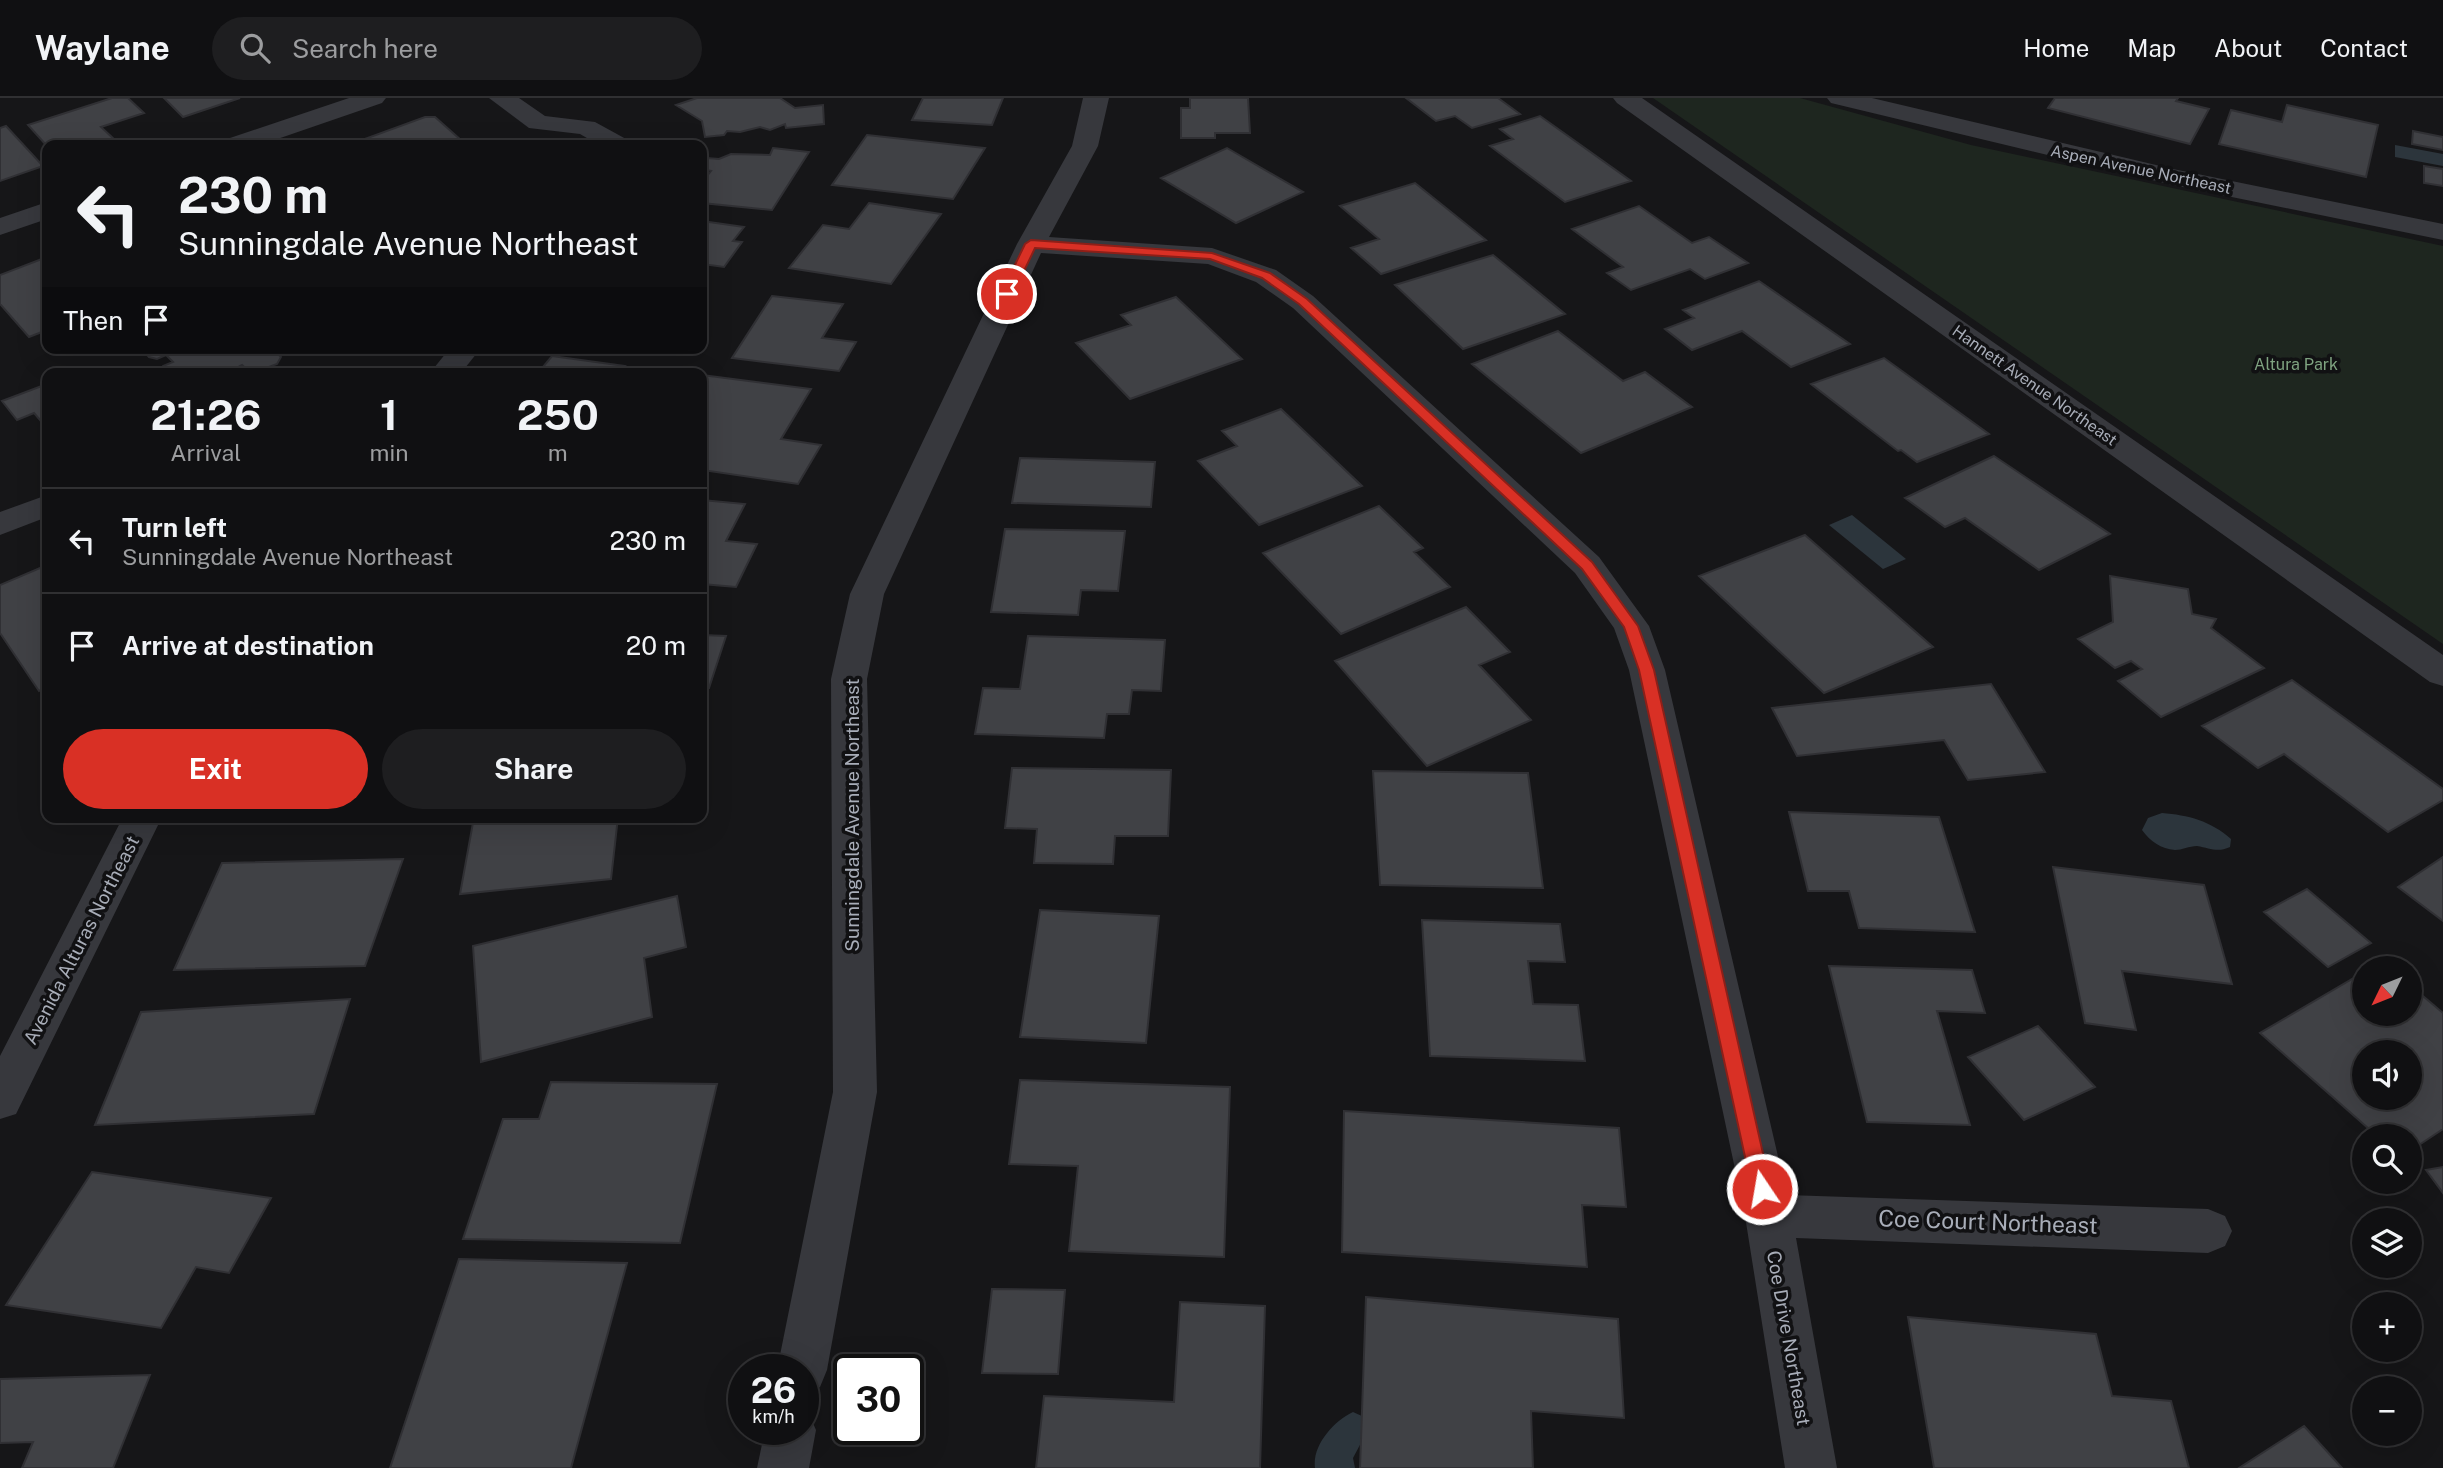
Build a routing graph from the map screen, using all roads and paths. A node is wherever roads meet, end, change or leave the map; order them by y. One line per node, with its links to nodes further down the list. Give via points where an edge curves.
1 (373, 98): 8 (street)
2 (502, 98): 7 (street)
3 (1096, 98): 13 (street, Sunningdale Avenue Northeast, via 1085,146)
4 (1626, 98): 18 (street, Hannett Avenue Northeast)
5 (1840, 98): 12 (street, Aspen Avenue Northeast, via 2173,177)
6 (561, 102): 7 (street)
7 (526, 115): 9 (street, via 538,123 589,115)
8 (251, 140)
9 (612, 140)
10 (42, 212): 11 (street)
11 (0, 227)
12 (2443, 232)
13 (1031, 244): 21 (street, Coe Drive Northeast, via 1212,256 1266,276 1303,302 1587,565 1630,626 1647,670); 23 (street, Sunningdale Avenue Northeast, via 867,594 849,679 855,1092)
14 (461, 354): 15 (street)
15 (449, 368)
16 (42, 507): 17 (street)
17 (0, 524)
18 (2443, 673)
19 (140, 823): 20 (street, Avenida Alturas Northeast)
20 (0, 1100)
21 (1768, 1216): 22 (street, Coe Court Northeast); 26 (street, Coe Drive Northeast)
22 (2208, 1231)
23 (805, 1354)
24 (787, 1445): 25 (street)
25 (783, 1468)
26 (1811, 1468)

